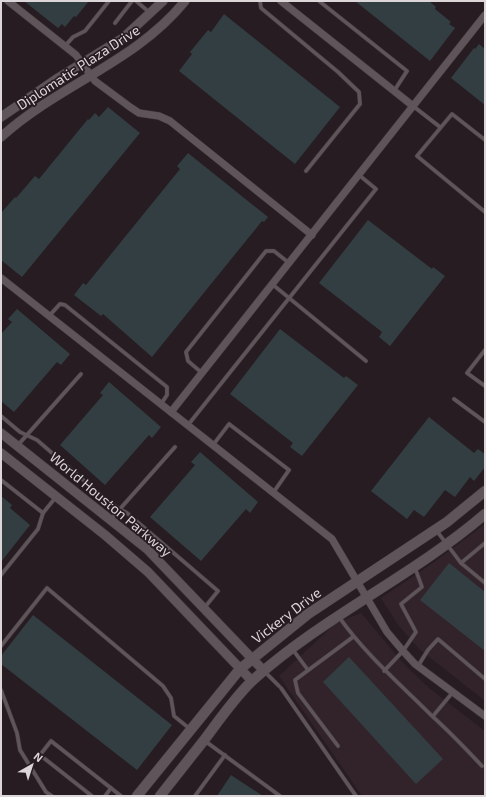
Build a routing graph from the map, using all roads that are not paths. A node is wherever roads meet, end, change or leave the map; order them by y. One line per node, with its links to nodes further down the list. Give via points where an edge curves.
1 (8, 1): 13 (street)
2 (109, 1): 13 (lane, via 84,32 73,37)
3 (132, 1): 12 (lane)
4 (136, 1): 10 (lane)
5 (163, 1): 10 (street, Diplomatic Plaza Drive)
6 (185, 1): 15 (street, Diplomatic Plaza Drive, via 142,43)
7 (260, 1): 22 (lane, via 261,8 359,92 360,104)
8 (281, 1): 16 (street)
9 (319, 1): 16 (lane, via 407,71)
10 (151, 14): 14 (street, Diplomatic Plaza Drive, via 122,38)
11 (485, 15): 17 (street)
12 (115, 23)
13 (65, 46): 14 (street)
14 (83, 62): 15 (street); 18 (street, Diplomatic Plaza Drive)
15 (91, 76): 20 (street, Diplomatic Plaza Drive, via 28,115); 25 (street, via 135,111 170,121)
16 (394, 91): 17 (street)
17 (413, 106): 19 (lane); 23 (street)
18 (1, 117)
19 (440, 127): 21 (lane, via 452,114); 24 (lane, via 417,156)
20 (1, 137)
21 (485, 140)
22 (306, 172)
23 (359, 175): 25 (street); 29 (lane, via 376,189)
24 (485, 212)
25 (312, 234): 26 (street)
26 (289, 263): 28 (street); 33 (lane, via 274,251 266,251 186,352 188,361)
27 (1, 278): 30 (street)
28 (272, 284): 29 (lane); 33 (street)
29 (290, 298): 32 (lane); 41 (lane)
30 (49, 316): 37 (street); 37 (lane, via 60,304 65,305 166,387 167,395)
31 (485, 350): 35 (lane, via 467,372)
32 (366, 361)
33 (202, 373): 38 (street)
34 (81, 374): 43 (lane)
35 (485, 386)
36 (454, 399): 40 (lane)
37 (161, 404): 38 (street)
38 (171, 412): 41 (street)
39 (1, 416): 43 (lane)
40 (485, 422)
41 (188, 425): 44 (street)
42 (1, 432): 45 (street, World Houston Parkway)
43 (27, 435): 45 (lane); 52 (lane, via 37,440 111,504)
44 (213, 445): 50 (street); 50 (lane, via 229,424 289,470)
45 (18, 446): 47 (street); 55 (street, World Houston Parkway)
46 (175, 447): 52 (lane)
47 (5, 456): 51 (street, World Houston Parkway)
48 (1, 480): 53 (lane)
49 (485, 491): 56 (main road, Vickery Drive)
50 (273, 493): 63 (street, via 332,540)
51 (57, 496): 53 (lane); 57 (street, World Houston Parkway)
52 (119, 508): 55 (lane); 68 (lane, via 218,591)
53 (43, 513): 62 (lane, via 38,530)
54 (485, 514): 59 (main road)
55 (110, 520): 57 (street); 64 (street, World Houston Parkway, via 147,549)
56 (436, 530): 59 (lane); 63 (main road, Vickery Drive)
57 (101, 532): 66 (street, World Houston Parkway)
58 (485, 543): 60 (lane)
59 (447, 544): 60 (lane); 61 (main road)
60 (461, 563): 65 (lane)
61 (414, 566): 67 (main road); 73 (lane, via 422,587 401,604 416,632)
62 (1, 576)
63 (357, 582): 67 (street); 74 (main road, Vickery Drive, via 308,614)
64 (180, 583): 66 (street); 68 (street, World Houston Parkway)
65 (485, 583)
66 (170, 594): 76 (street, World Houston Parkway)
67 (366, 597): 69 (main road); 73 (street, via 387,632)
68 (204, 608): 74 (street, World Houston Parkway)
69 (338, 615): 70 (lane); 72 (main road)
70 (353, 637): 77 (lane); 79 (lane)
71 (1, 646): 86 (lane, via 47,588 163,686 171,698 174,716)
72 (292, 649): 77 (lane); 78 (main road)
73 (403, 651): 75 (street); 79 (lane)
74 (252, 659): 76 (main road, Vickery Drive); 78 (street, World Houston Parkway)
75 (418, 666): 80 (lane, via 438,639); 83 (street)
76 (240, 669): 81 (street, World Houston Parkway); 86 (main road, Vickery Drive)
77 (308, 670): 88 (lane, via 295,680 298,693)
78 (264, 671): 81 (main road); 100 (lane, via 280,687)
79 (384, 671): 85 (lane)
80 (485, 680)
81 (252, 681): 87 (main road)
82 (1, 690): 92 (lane, via 17,733 20,750 46,792)
83 (453, 692): 84 (street); 85 (lane)
84 (484, 712)
85 (433, 716): 90 (lane)
86 (191, 730): 87 (main road); 96 (main road, Vickery Drive)
87 (204, 740): 89 (lane); 97 (main road)
88 (338, 746)
89 (225, 755): 98 (lane); 99 (lane)
90 (482, 766)
91 (111, 788): 93 (lane, via 51,741 40,755); 94 (lane); 95 (lane)
92 (52, 796)
93 (92, 796)
94 (105, 796)
95 (121, 796)
96 (137, 796)
97 (160, 796)
98 (195, 796)
99 (279, 796)
100 (356, 796)

